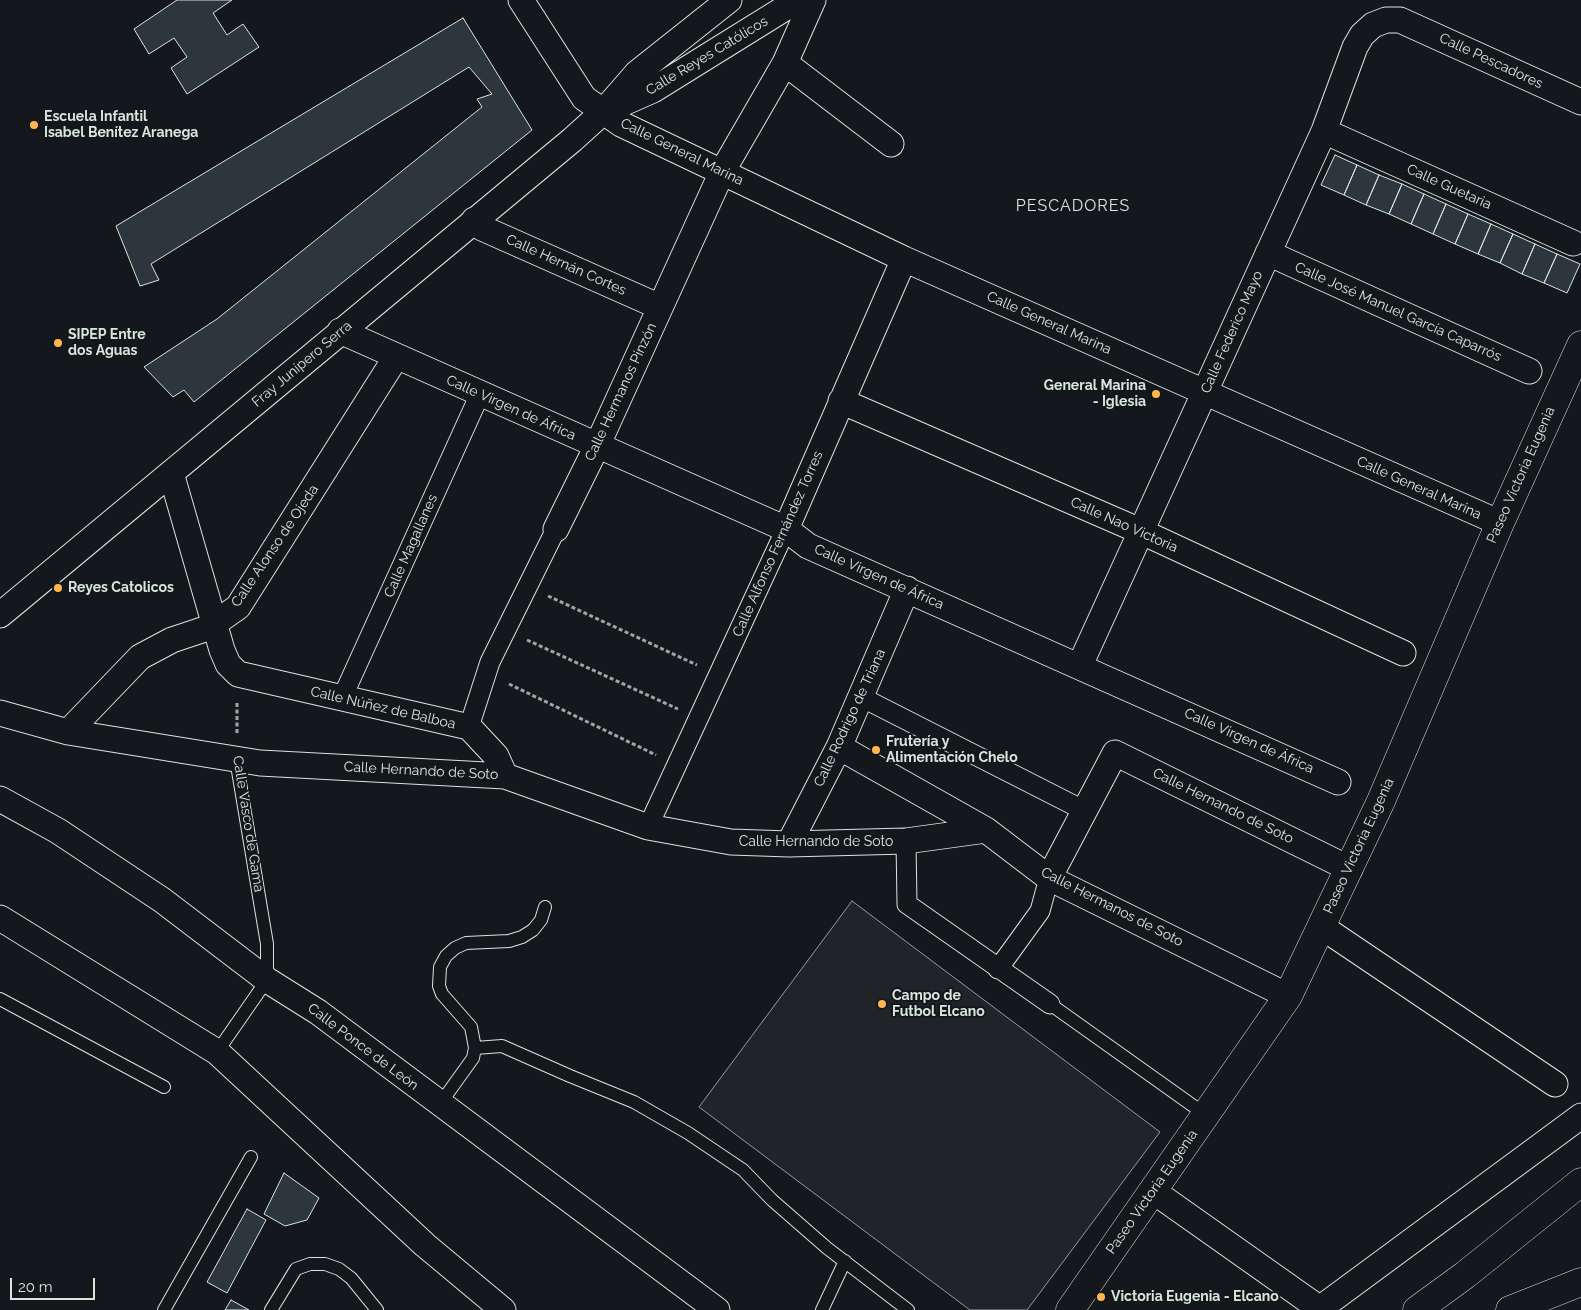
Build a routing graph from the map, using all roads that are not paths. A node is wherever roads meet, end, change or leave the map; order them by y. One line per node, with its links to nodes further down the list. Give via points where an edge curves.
1 (521, 0): 8 (street, Calle General Marina, via 584,98)
2 (728, 0): 8 (street, Calle Reyes Católicos, via 637,73)
3 (798, 0): 8 (street, Calle Reyes Católicos, via 653,90)
4 (813, 0): 6 (street, Calle Hermanos Pinzón)
5 (1400, 20): 7 (street, Calle Pescadores); 9 (street, Calle Federico Mayo, via 1386,20 1362,34)
6 (785, 63): 10 (street); 11 (street, Calle Hermanos Pinzón)
7 (1581, 102)
8 (603, 112): 11 (street, Calle General Marina); 12 (street, Fray Junípero Serra)
9 (1324, 131): 13 (street, Calle Guetaria); 14 (street, Calle Federico Mayo)
10 (891, 144)
11 (722, 172): 15 (street, Calle General Marina); 16 (street, Calle Hermanos Pinzón)
12 (474, 220): 16 (street, Calle Hernán Cortes, via 482,228); 17 (street, Fray Junípero Serra)
13 (1573, 243)
14 (1268, 253): 20 (street, Calle José Manuel García Caparrós); 22 (street, Calle Federico Mayo)
15 (904, 259): 22 (street, Calle General Marina); 23 (street, Calle Alfonso Fernández Torres)
16 (660, 306): 24 (street, Calle Hermanos Pinzón)
17 (340, 331): 19 (street, Calle Virgen de África); 25 (street, Fray Junípero Serra)
18 (1581, 345): 26 (main road, Paseo Victoria Eugenia)
19 (396, 357): 21 (street, Calle Virgen de África); 32 (street, Calle Alonso de Ojeda, via 238,607)
20 (1529, 372)
21 (480, 394): 24 (street, Calle Virgen de África); 36 (street, Calle Magallanes)
22 (1204, 394): 26 (street, Calle General Marina); 29 (street, Calle Federico Mayo)
23 (841, 402): 28 (street, Calle Alfonso Fernández Torres); 29 (street, Calle Nao Victoria)
24 (596, 446): 27 (street, Calle Hermanos Pinzón); 28 (street, Calle Virgen de África)
25 (171, 473): 31 (street, Fray Junípero Serra); 32 (street)
26 (1500, 523): 50 (main road, Paseo Victoria Eugenia)
27 (556, 529): 38 (street, Calle Hermanos Pinzón, via 486,673)
28 (786, 529): 30 (street, Calle Virgen de África, via 808,546); 46 (street, Calle Alfonso Fernández Torres)
29 (1140, 531): 33 (street, Calle Nao Victoria); 34 (street, Calle Federico Mayo)
30 (907, 589): 34 (street, Calle Virgen de África); 35 (street, Calle Rodrigo de Triana)
31 (0, 615)
32 (214, 623): 36 (street, Calle Núñez de Balboa, via 228,664 238,674); 39 (street, Calle Alonso de Ojeda, via 140,657)
33 (1404, 654)
34 (1080, 665): 43 (street, Calle Virgen de África)
35 (861, 697): 40 (street, Calle Rodrigo de Triana); 45 (street)
36 (342, 698): 38 (street, Calle Núñez de Balboa)
37 (0, 713): 39 (street, Calle Hernando de Soto)
38 (469, 727): 42 (street, Calle Núñez de Balboa, via 496,756)
39 (68, 732): 41 (street, Calle Hernando de Soto)
40 (838, 747): 47 (street, Calle Hermanos de Soto); 49 (street, Calle Rodrigo de Triana)
41 (236, 759): 42 (street, Calle Hernando de Soto); 56 (lane, Calle Vasco de Gama, via 266,944)
42 (505, 776): 46 (street, Calle Hernando de Soto)
43 (1338, 782)
44 (0, 799): 56 (street, Calle Ponce de León, via 58,831 162,900)
45 (1085, 810): 50 (street, Calle Hernando de Soto, via 1115,753); 51 (street, Calle Hernando de Soto)
46 (648, 827): 49 (street, Calle Hernando de Soto, via 731,842)
47 (986, 830): 48 (street, Calle Hernando de Soto); 51 (street, Calle Hermanos de Soto)
48 (906, 841): 49 (street, Calle Hernando de Soto); 55 (street, via 907,904)
49 (788, 844)
50 (1350, 869): 54 (main road, Paseo Victoria Eugenia)
51 (1049, 878): 55 (street, via 1040,911); 57 (street, Calle Hermanos de Soto)
52 (545, 907): 60 (lane, via 541,920 522,937 509,941 466,943 446,956 440,967 442,994 471,1028)
53 (0, 918): 61 (street)
54 (1322, 927): 57 (main road, Paseo Victoria Eugenia); 62 (street)
55 (998, 968): 59 (street)
56 (267, 980): 61 (lane); 64 (street, Calle Ponce de León, via 318,1012)
57 (1288, 996): 65 (main road, Paseo Victoria Eugenia)
58 (0, 999): 63 (lane)
59 (1050, 1004): 65 (lane)
60 (476, 1048): 64 (lane, via 470,1062); 70 (lane, via 502,1046 634,1102 743,1170 772,1200)
61 (216, 1052): 76 (street, via 424,1245)
62 (1555, 1084)
63 (164, 1087)
64 (440, 1104): 77 (street, Calle Ponce de León)
65 (1206, 1114): 69 (main road, Paseo Victoria Eugenia)
66 (1581, 1116): 81 (street)
67 (251, 1157): 73 (lane)
68 (1581, 1182): 82 (main road)
69 (1153, 1191): 80 (main road, Paseo Victoria Eugenia); 81 (street)
70 (844, 1261): 78 (lane); 79 (lane)
71 (1581, 1282): 83 (main road)
72 (1581, 1295): 84 (main road)
73 (164, 1310)
74 (271, 1310): 75 (lane, via 296,1269 310,1264 325,1264 351,1278)
75 (377, 1310)
76 (503, 1310)
77 (717, 1310)
78 (822, 1310)
79 (908, 1310)
80 (1070, 1310)
81 (1318, 1310)
82 (1418, 1310)
83 (1510, 1310)
84 (1542, 1310)

